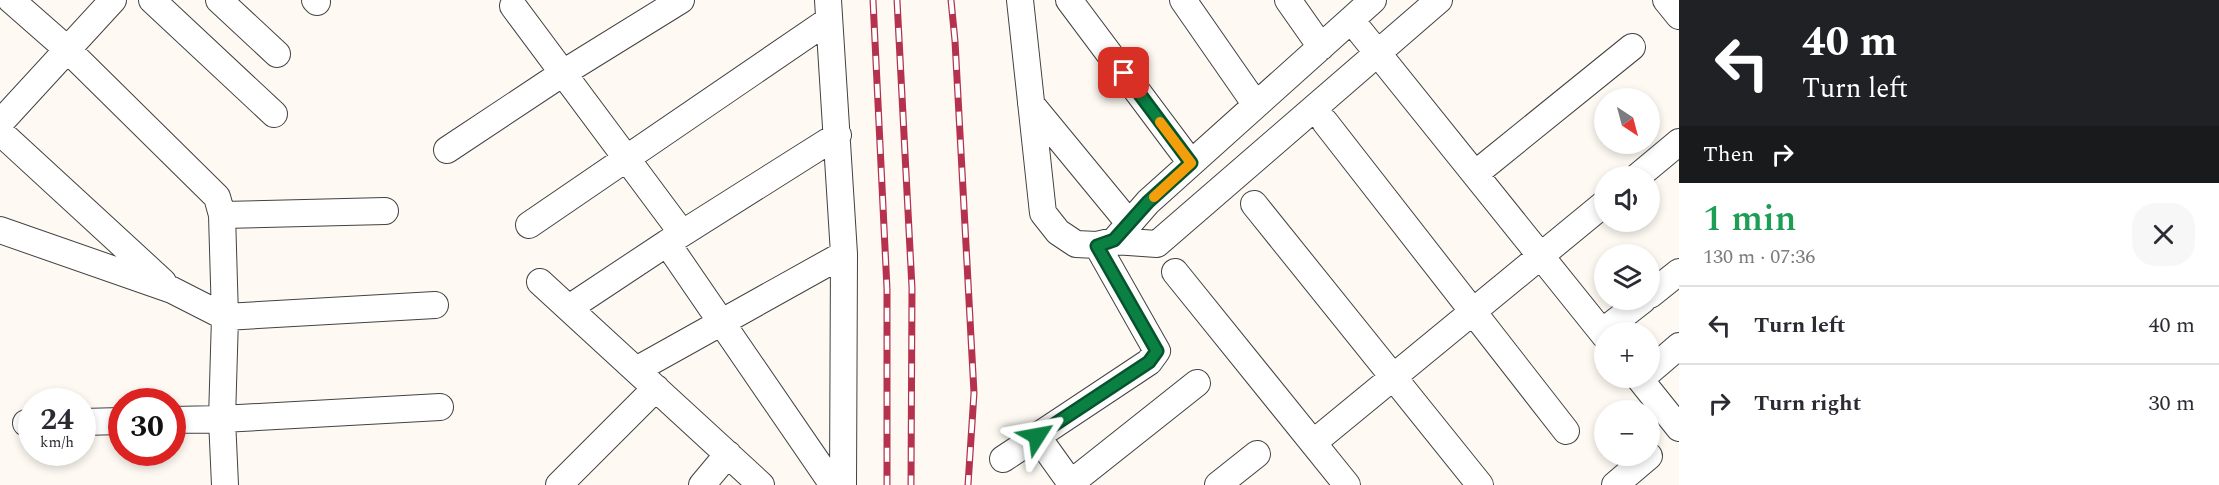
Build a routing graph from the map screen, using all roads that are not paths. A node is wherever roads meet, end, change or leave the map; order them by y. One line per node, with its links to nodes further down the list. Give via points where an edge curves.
1 (11, 0): 17 (street)
2 (113, 0): 17 (street)
3 (152, 0): 23 (street)
4 (219, 0): 18 (street)
5 (681, 0): 20 (street)
6 (1020, 0): 21 (street)
7 (1070, 0): 31 (street)
8 (1183, 0): 22 (street)
9 (1288, 0): 16 (street)
10 (1373, 0): 14 (street)
11 (1439, 0): 19 (street)
12 (513, 6): 20 (street)
13 (829, 10): 27 (street); 30 (street)
14 (1351, 20): 16 (street); 19 (street)
15 (1632, 46): 33 (street)
16 (1321, 47): 22 (street)
17 (68, 50): 25 (street); 37 (street, via 212,190)
18 (277, 54)
19 (1378, 54): 33 (street); 40 (street, via 1157,244)
20 (563, 73): 29 (street); 30 (street)
21 (1031, 104): 40 (street); 40 (street, via 1043,213 1058,232 1076,244)
22 (1256, 105): 31 (street)
23 (274, 114)
24 (1325, 122): 52 (street)
25 (0, 123)
26 (0, 132): 48 (street)
27 (838, 135): 41 (street); 42 (street)
28 (1679, 142): 32 (street)
29 (447, 150)
30 (626, 159): 38 (street); 41 (street)
31 (1191, 163): 40 (street)
32 (1650, 166)
33 (1475, 174): 43 (street)
34 (1254, 204): 60 (street)
35 (385, 212): 37 (street)
36 (1594, 212): 43 (street)
37 (222, 215): 53 (street)
38 (529, 225)
39 (0, 230): 48 (street)
40 (1113, 236): 69 (street, via 1157,351 1149,362)
41 (675, 238): 50 (street); 54 (street)
42 (844, 254): 54 (street); 82 (street)
43 (1541, 256): 52 (street); 55 (street)
44 (1176, 272): 70 (street)
45 (1679, 272): 47 (street)
46 (540, 282): 50 (street)
47 (1660, 287)
48 (172, 290): 53 (street)
49 (435, 305): 53 (street)
50 (569, 308): 59 (street)
51 (1632, 310): 56 (street)
52 (1473, 311): 60 (street); 68 (street)
53 (225, 317): 65 (street)
54 (722, 321): 59 (street); 81 (street)
55 (1594, 322)
56 (1618, 322)
57 (1679, 346): 58 (street)
58 (1660, 362)
59 (636, 370): 62 (street)
60 (1393, 377): 70 (street); 85 (street)
61 (1197, 383): 76 (street)
62 (656, 388): 72 (street); 78 (street)
63 (1651, 388): 67 (street)
64 (440, 407): 65 (street)
65 (222, 419): 66 (street); 77 (street)
66 (186, 420)
67 (1679, 429): 71 (street)
68 (1566, 431)
69 (1037, 436): 74 (street); 76 (street)
70 (1313, 443): 84 (street)
71 (1660, 447)
72 (728, 454): 79 (street); 80 (street)
73 (1257, 454): 83 (street)
74 (1003, 459)
75 (1638, 466): 86 (street)
76 (1071, 484)
77 (225, 485)
78 (558, 485)
79 (702, 485)
80 (761, 485)
81 (833, 485)
82 (843, 485)
83 (1218, 485)
84 (1347, 485)
85 (1480, 485)
86 (1615, 485)

